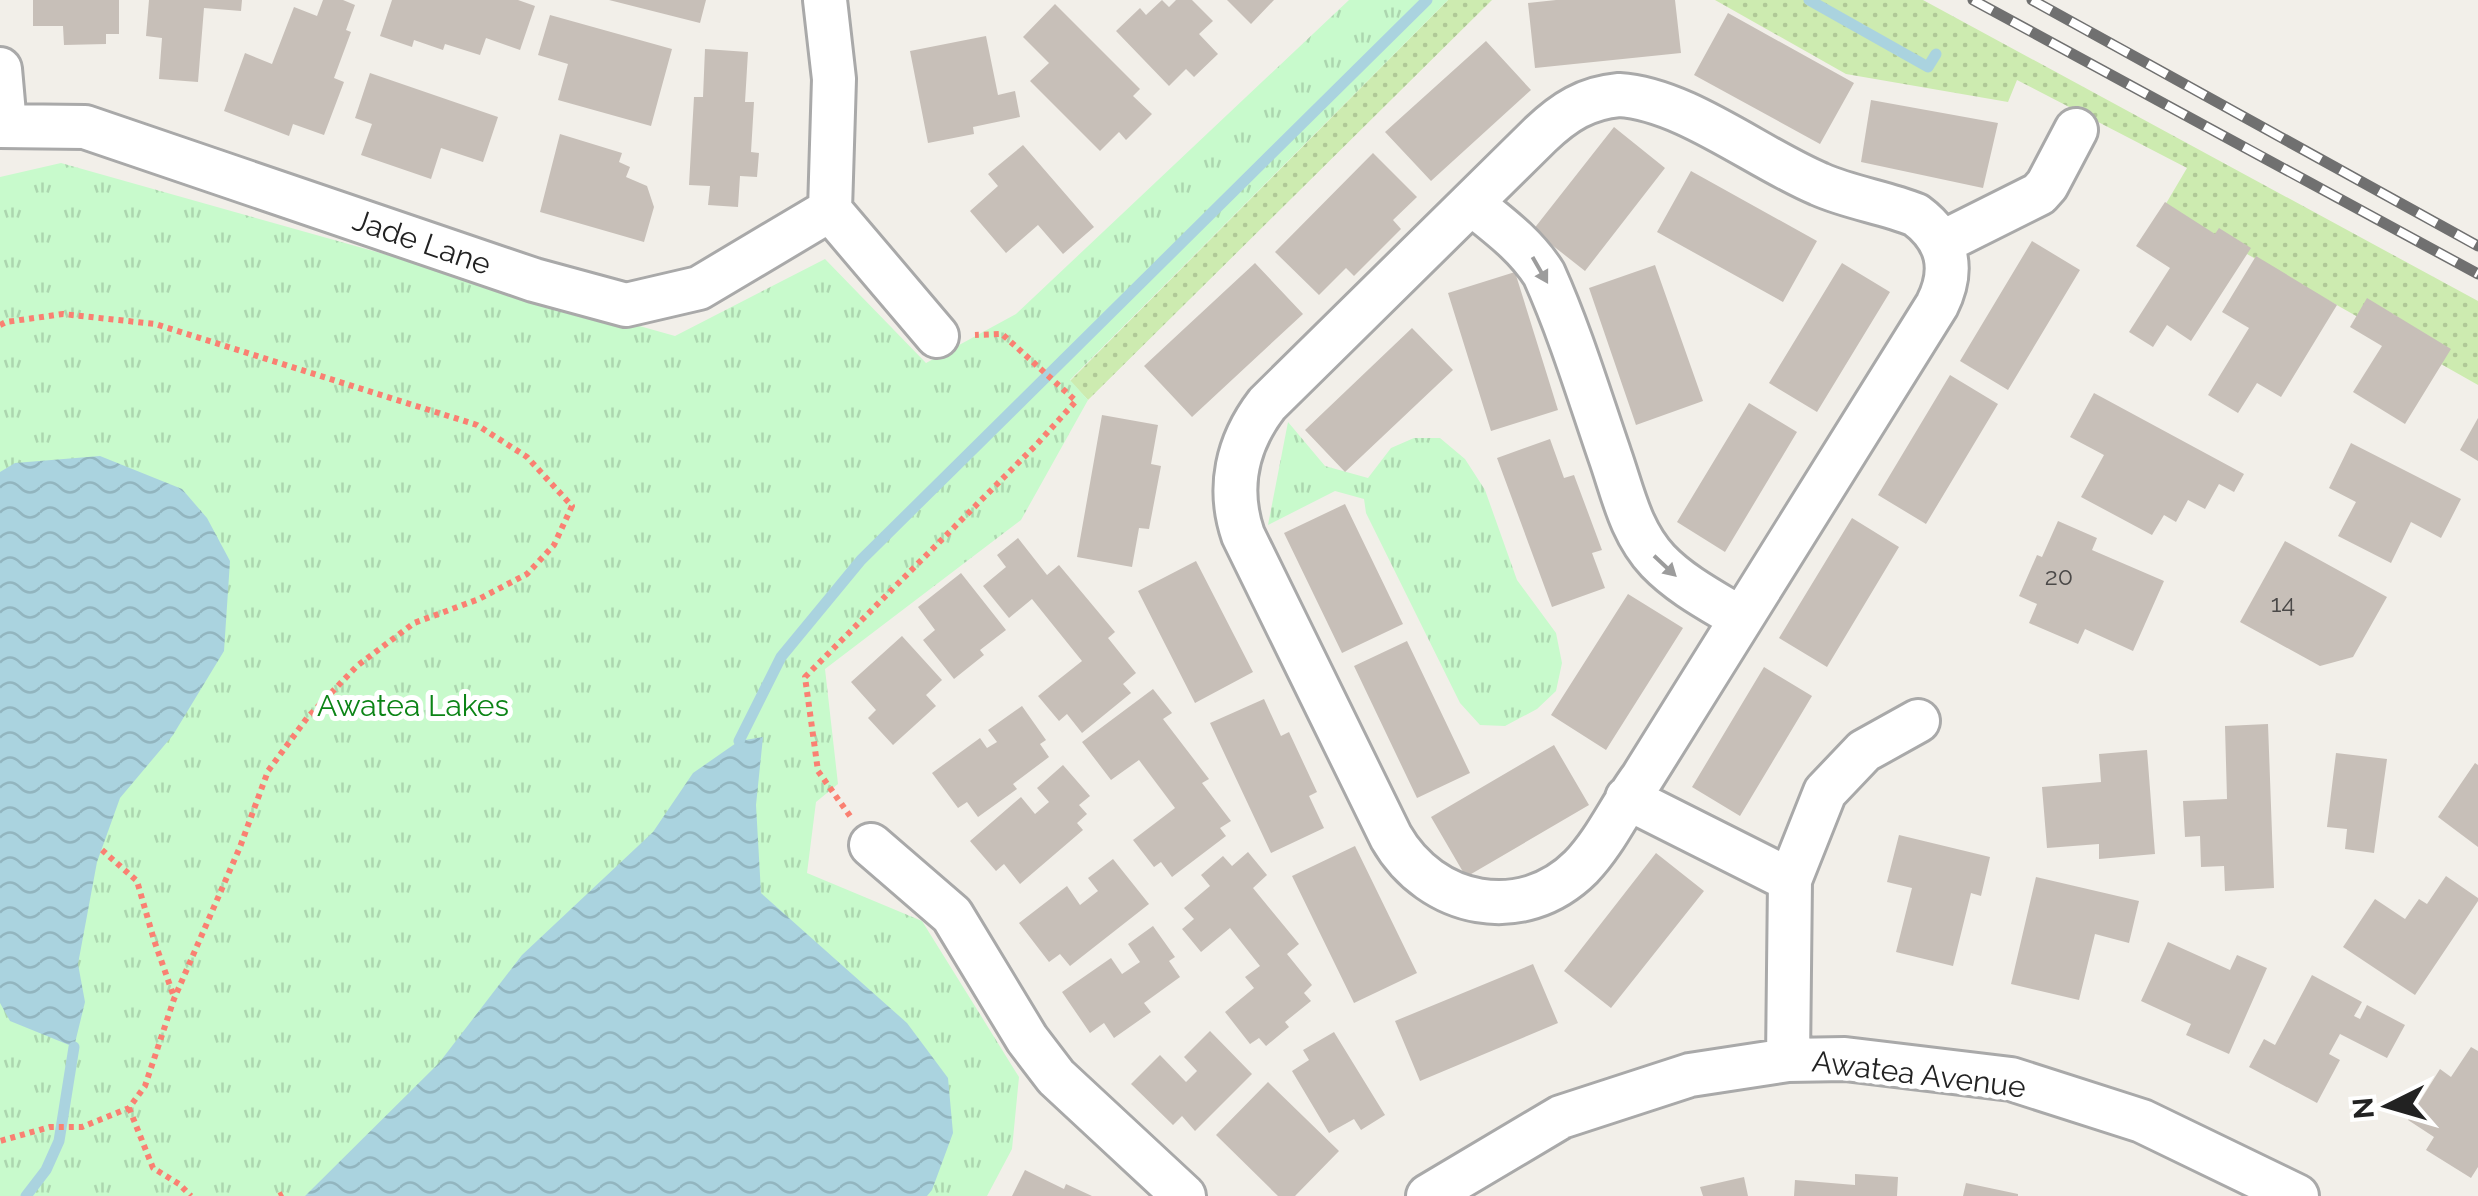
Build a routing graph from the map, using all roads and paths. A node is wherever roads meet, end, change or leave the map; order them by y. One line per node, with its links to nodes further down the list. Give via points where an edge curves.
1 (825, 0): 6 (street, via 834,79)
2 (0, 70): 3 (street)
3 (3, 126): 6 (street, Jade Lane, via 85,127 534,280 626,305 699,288)
4 (2076, 130): 7 (street, via 2039,194)
5 (1471, 203): 7 (street, via 1566,112 1605,96 1633,96 1679,110 1819,184 1916,214); 10 (street, one-way to 10, via 1520,242 1544,274 1624,504 1648,549 1685,584); 12 (street, via 1259,414 1238,460 1239,523 1391,836 1434,884 1478,901 1542,894 1582,866)
6 (830, 210): 9 (street)
7 (1942, 243): 10 (street, via 1946,281 1937,305)
8 (0, 326): 16 (path, via 63,314 155,324 311,372 476,424 527,457 572,506 554,545 527,574 414,624 356,666 307,718 268,771)
9 (937, 336): 13 (path, via 1002,334 1076,401 805,677 818,771)
10 (1740, 618): 12 (street)
11 (1918, 721): 15 (street, via 1864,751 1826,792)
12 (1627, 798): 15 (street)
13 (871, 845): 21 (street, via 952,915 1026,1040 1056,1077)
14 (102, 850): 16 (path, via 138,881)
15 (1790, 880): 17 (street)
16 (174, 998): 18 (path, via 145,1086)
17 (1788, 1060): 22 (street, Awatea Avenue, via 1690,1075 1561,1117); 23 (street, Awatea Avenue, via 1845,1059 2011,1079 2142,1122)
18 (129, 1108): 19 (path, via 82,1127 50,1127); 20 (path, via 153,1168)
19 (0, 1142)
20 (191, 1196)
21 (1184, 1196)
22 (1428, 1196)
23 (2297, 1196)

